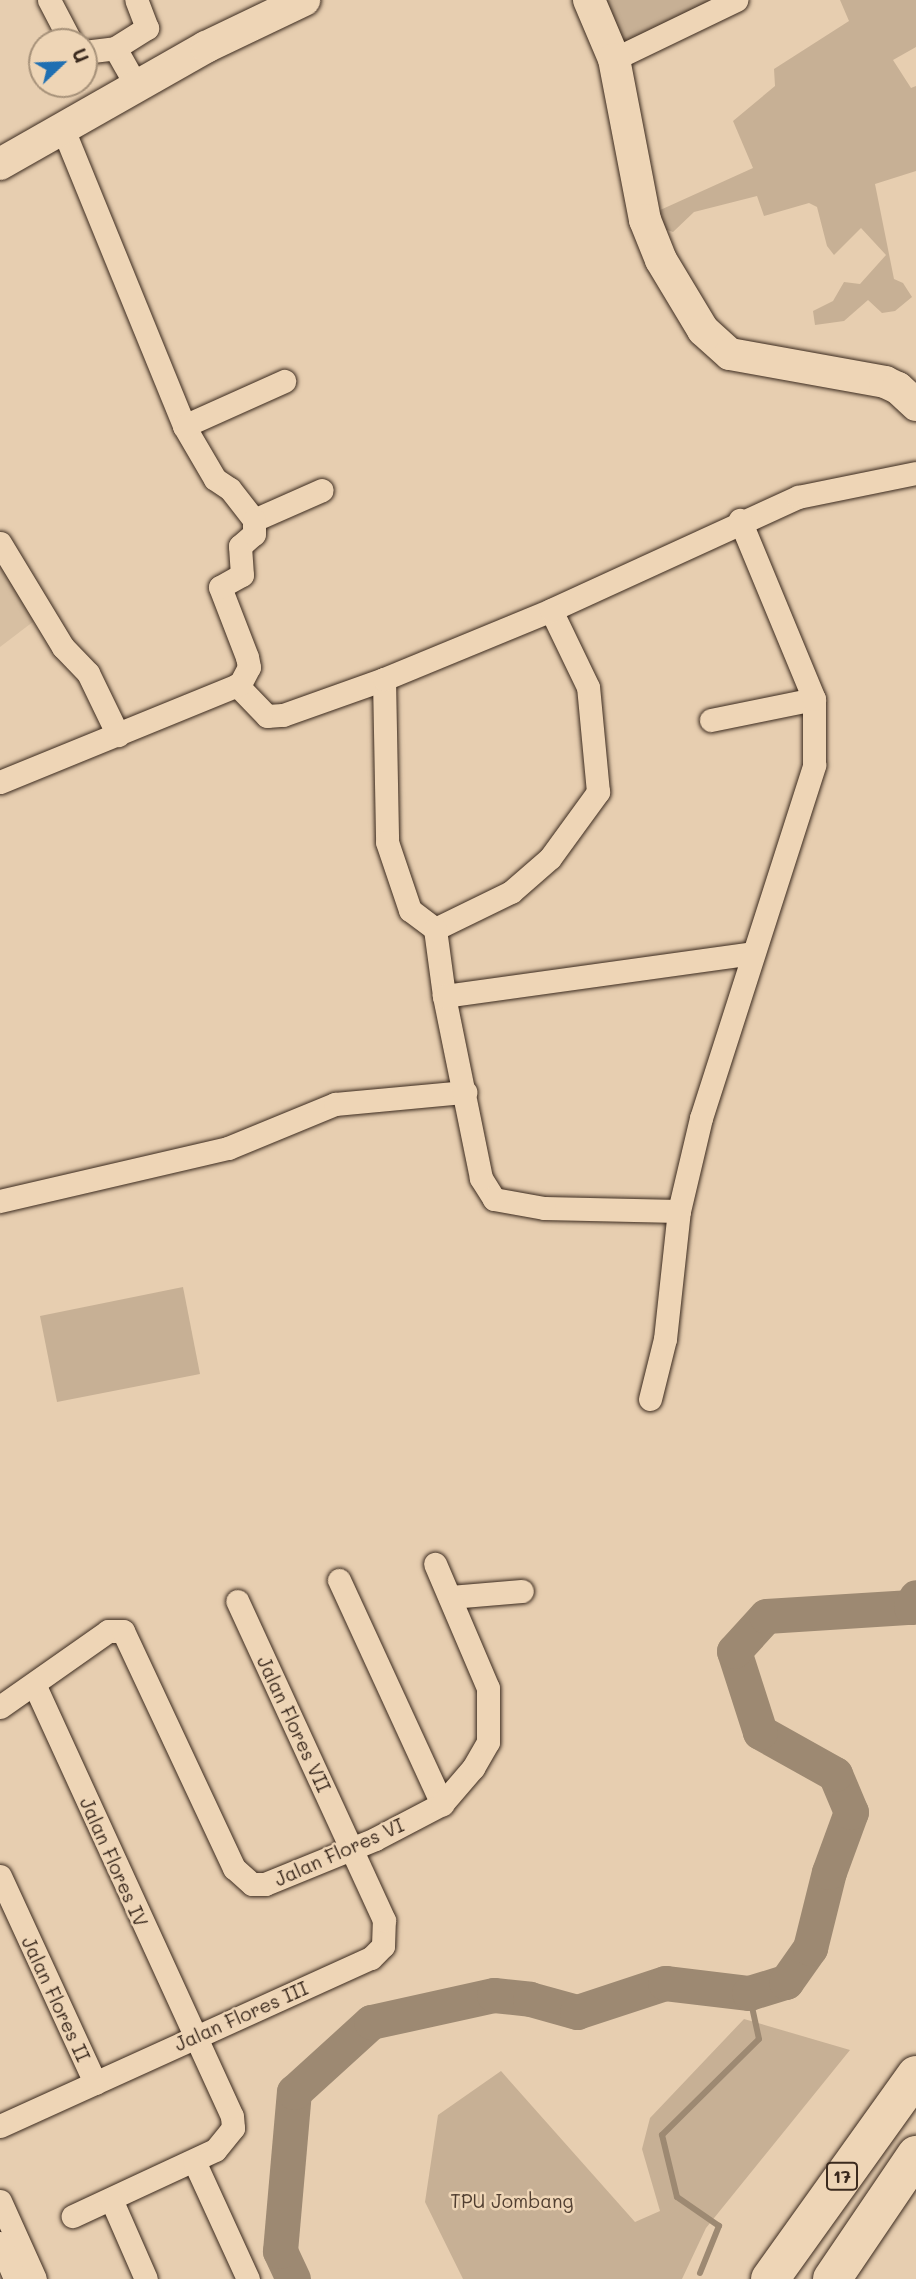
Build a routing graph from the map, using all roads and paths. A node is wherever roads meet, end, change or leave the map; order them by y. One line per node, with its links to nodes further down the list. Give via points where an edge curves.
1 (49, 0): 6 (street)
2 (136, 0): 7 (street, via 147,28)
3 (304, 0): 10 (street)
4 (589, 0): 9 (street)
5 (736, 0): 9 (street)
6 (64, 28)
7 (115, 48): 8 (street); 10 (street)
8 (98, 50)
9 (614, 59): 14 (street, via 645,219 661,260 716,345 730,354 885,382)
10 (137, 87): 11 (street)
11 (63, 129): 12 (street); 15 (street)
12 (0, 164)
13 (284, 381): 15 (street)
14 (916, 405)
15 (184, 426): 18 (street, via 215,479 230,488)
16 (916, 473): 19 (street, via 797,497)
17 (322, 490): 18 (street)
18 (254, 520): 23 (street, via 254,534 240,546 242,575 220,587 249,667)
19 (740, 520): 21 (street); 24 (street)
20 (0, 544): 26 (street, via 62,647 88,673)
21 (551, 610): 22 (street); 28 (street, via 588,687 598,792 550,858 511,892)
22 (384, 679): 23 (street, via 274,717 260,710); 28 (street, via 387,842 410,910)
23 (237, 685): 26 (street)
24 (814, 699): 25 (street); 29 (street, via 814,765)
25 (711, 720)
26 (118, 735): 27 (street)
27 (0, 782)
28 (435, 929): 30 (street)
29 (752, 953): 30 (street); 33 (street, via 701,1118)
30 (444, 996): 31 (street)
31 (465, 1092): 32 (street, via 335,1104 228,1148); 33 (street, via 481,1178 494,1199 544,1208)
32 (0, 1200)
33 (679, 1211): 34 (street, via 665,1339)
34 (650, 1399)
35 (435, 1564): 38 (street, Jalan Flores VI)
36 (339, 1580): 42 (street)
37 (522, 1591): 38 (street)
38 (450, 1597): 42 (street, Jalan Flores VI, via 488,1688 491,1715 488,1742)
39 (237, 1601): 43 (street, Jalan Flores VII)
40 (34, 1686): 41 (street); 43 (street, Jalan Flores VI, via 108,1631 123,1631 234,1868 245,1880 265,1884); 45 (street, Jalan Flores IV)
41 (0, 1707)
42 (442, 1804): 43 (street, Jalan Flores VI)
43 (351, 1848): 45 (street, Jalan Flores III, via 384,1920 383,1946 371,1958)
44 (0, 1876): 47 (street, Jalan Flores II)
45 (193, 2038): 47 (street, Jalan Flores III); 50 (street, Jalan Flores IV, via 232,2116 233,2128 227,2141)
46 (916, 2075): 59 (highway, 17)
47 (95, 2083): 48 (street, Jalan Flores III)
48 (0, 2126)
49 (916, 2155): 60 (highway, 17)
50 (194, 2161): 51 (street, Jalan Flores IV); 58 (street)
51 (111, 2199): 53 (street, Jalan Flores IV); 57 (street)
52 (0, 2201): 54 (street)
53 (72, 2216)
54 (7, 2244): 55 (street); 56 (street)
55 (15, 2279)
56 (35, 2279)
57 (146, 2279)
58 (248, 2279)
59 (770, 2279)
60 (832, 2279)

